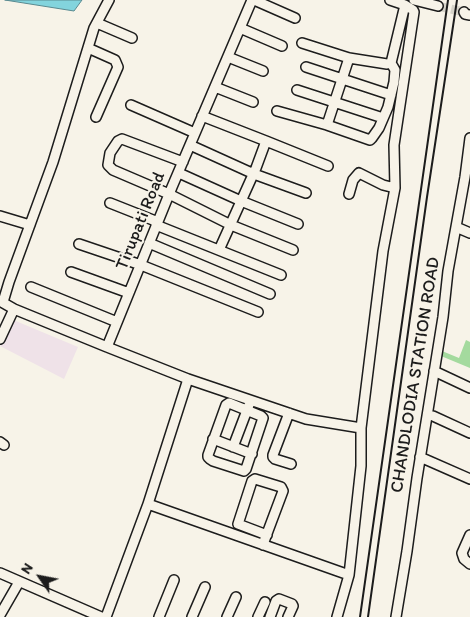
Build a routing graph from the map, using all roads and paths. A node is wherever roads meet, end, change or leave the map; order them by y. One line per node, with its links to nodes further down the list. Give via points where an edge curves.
1 (109, 0): 10 (street)
2 (253, 0): 9 (street); 11 (street, Tirupati Road)
3 (390, 0): 5 (street)
4 (414, 0): 6 (street)
5 (405, 5): 18 (street); 41 (street, via 414,12 394,145)
6 (438, 6)
7 (470, 10): 8 (street, via 464,12)
8 (470, 15)
9 (296, 18)
10 (97, 23): 12 (street); 15 (street)
11 (240, 28): 14 (street); 16 (street, Tirupati Road)
12 (132, 38)
13 (302, 43): 17 (street)
14 (282, 46)
15 (88, 48): 30 (street, via 118,64); 50 (street)
16 (228, 57): 20 (street); 22 (street, Tirupati Road)
17 (349, 58): 18 (street); 21 (street)
18 (391, 63): 24 (street, via 395,70)
19 (306, 67): 21 (street)
20 (263, 71)
21 (342, 79): 24 (street); 26 (street)
22 (215, 87): 25 (street); 29 (street, Tirupati Road)
23 (297, 90): 26 (street)
24 (391, 95): 31 (street)
25 (253, 102)
26 (335, 103): 31 (street); 32 (street)
27 (131, 104): 33 (street)
28 (277, 110): 32 (street)
29 (202, 116): 33 (street, Tirupati Road); 34 (street)
30 (96, 117)
31 (383, 118): 32 (street, via 370,140)
32 (327, 125)
33 (195, 133): 36 (street, Tirupati Road)
34 (266, 141): 38 (street); 40 (street)
35 (469, 143): 52 (street, CHANDLODIA STATION ROAD)
36 (190, 145): 37 (street, Tirupati Road); 40 (street)
37 (183, 162): 39 (street, Tirupati Road); 43 (street, via 122,139 110,154 108,165 113,170)
38 (328, 166)
39 (179, 173): 43 (street, Tirupati Road); 45 (street)
40 (254, 174): 42 (street); 45 (street)
41 (395, 188): 44 (street, via 383,186 359,173); 77 (street)
42 (306, 193)
43 (169, 194): 48 (street, Tirupati Road); 51 (street)
44 (349, 194)
45 (241, 201): 49 (street); 51 (street)
46 (110, 203): 48 (street)
47 (0, 216): 50 (street)
48 (157, 224): 54 (street, Tirupati Road); 56 (street)
49 (298, 224)
50 (30, 225): 64 (street)
51 (231, 225): 56 (street); 57 (street)
52 (456, 227): 53 (street); 70 (street, CHANDLODIA STATION ROAD)
53 (470, 233)
54 (149, 243): 58 (street, Tirupati Road); 63 (street)
55 (79, 244): 58 (street)
56 (219, 250): 60 (street)
57 (293, 250)
58 (140, 265): 62 (street, Tirupati Road); 66 (street)
59 (72, 272): 62 (street)
60 (281, 275)
61 (31, 287): 67 (street)
62 (129, 293): 67 (street, Tirupati Road)
63 (270, 294)
64 (2, 301): 65 (street)
65 (14, 309): 68 (street); 69 (street)
66 (258, 312)
67 (117, 322): 69 (street, Tirupati Road)
68 (0, 339)
69 (107, 347): 71 (street)
70 (434, 371): 72 (street); 82 (street, CHANDLODIA STATION ROAD)
71 (188, 379): 73 (street); 85 (street)
72 (470, 388)
73 (251, 400): 74 (street); 75 (street)
74 (247, 410): 79 (street, via 227,404); 80 (street); 81 (street, via 263,418)
75 (289, 413): 77 (street); 83 (street, via 273,458)
76 (433, 416): 78 (street)
77 (361, 428): 91 (street, via 361,466)
78 (470, 433)
79 (213, 440): 80 (street); 81 (street, via 208,455 210,459 244,471)
80 (233, 447): 81 (street)
81 (252, 454)
82 (420, 457): 84 (street); 107 (street, CHANDLODIA STATION ROAD)
83 (291, 464)
84 (470, 479)
85 (148, 504): 88 (street); 99 (street)
86 (267, 535): 86 (street, via 282,489 255,479 238,524); 88 (street)
87 (470, 535): 89 (street, via 462,553)
88 (263, 545): 91 (street)
89 (470, 564)
90 (0, 573): 93 (street)
91 (349, 575): 106 (street)
92 (174, 580): 100 (street)
93 (19, 582): 97 (street); 98 (street)
94 (205, 587): 101 (street)
95 (236, 596): 102 (street)
96 (265, 602): 103 (street)
97 (0, 615)
98 (101, 617)
99 (106, 617)
100 (159, 617)
101 (192, 617)
102 (227, 617)
103 (258, 617)
104 (270, 617): 105 (street, via 279,600 292,604)
105 (288, 617)
106 (337, 617)
107 (396, 617)

